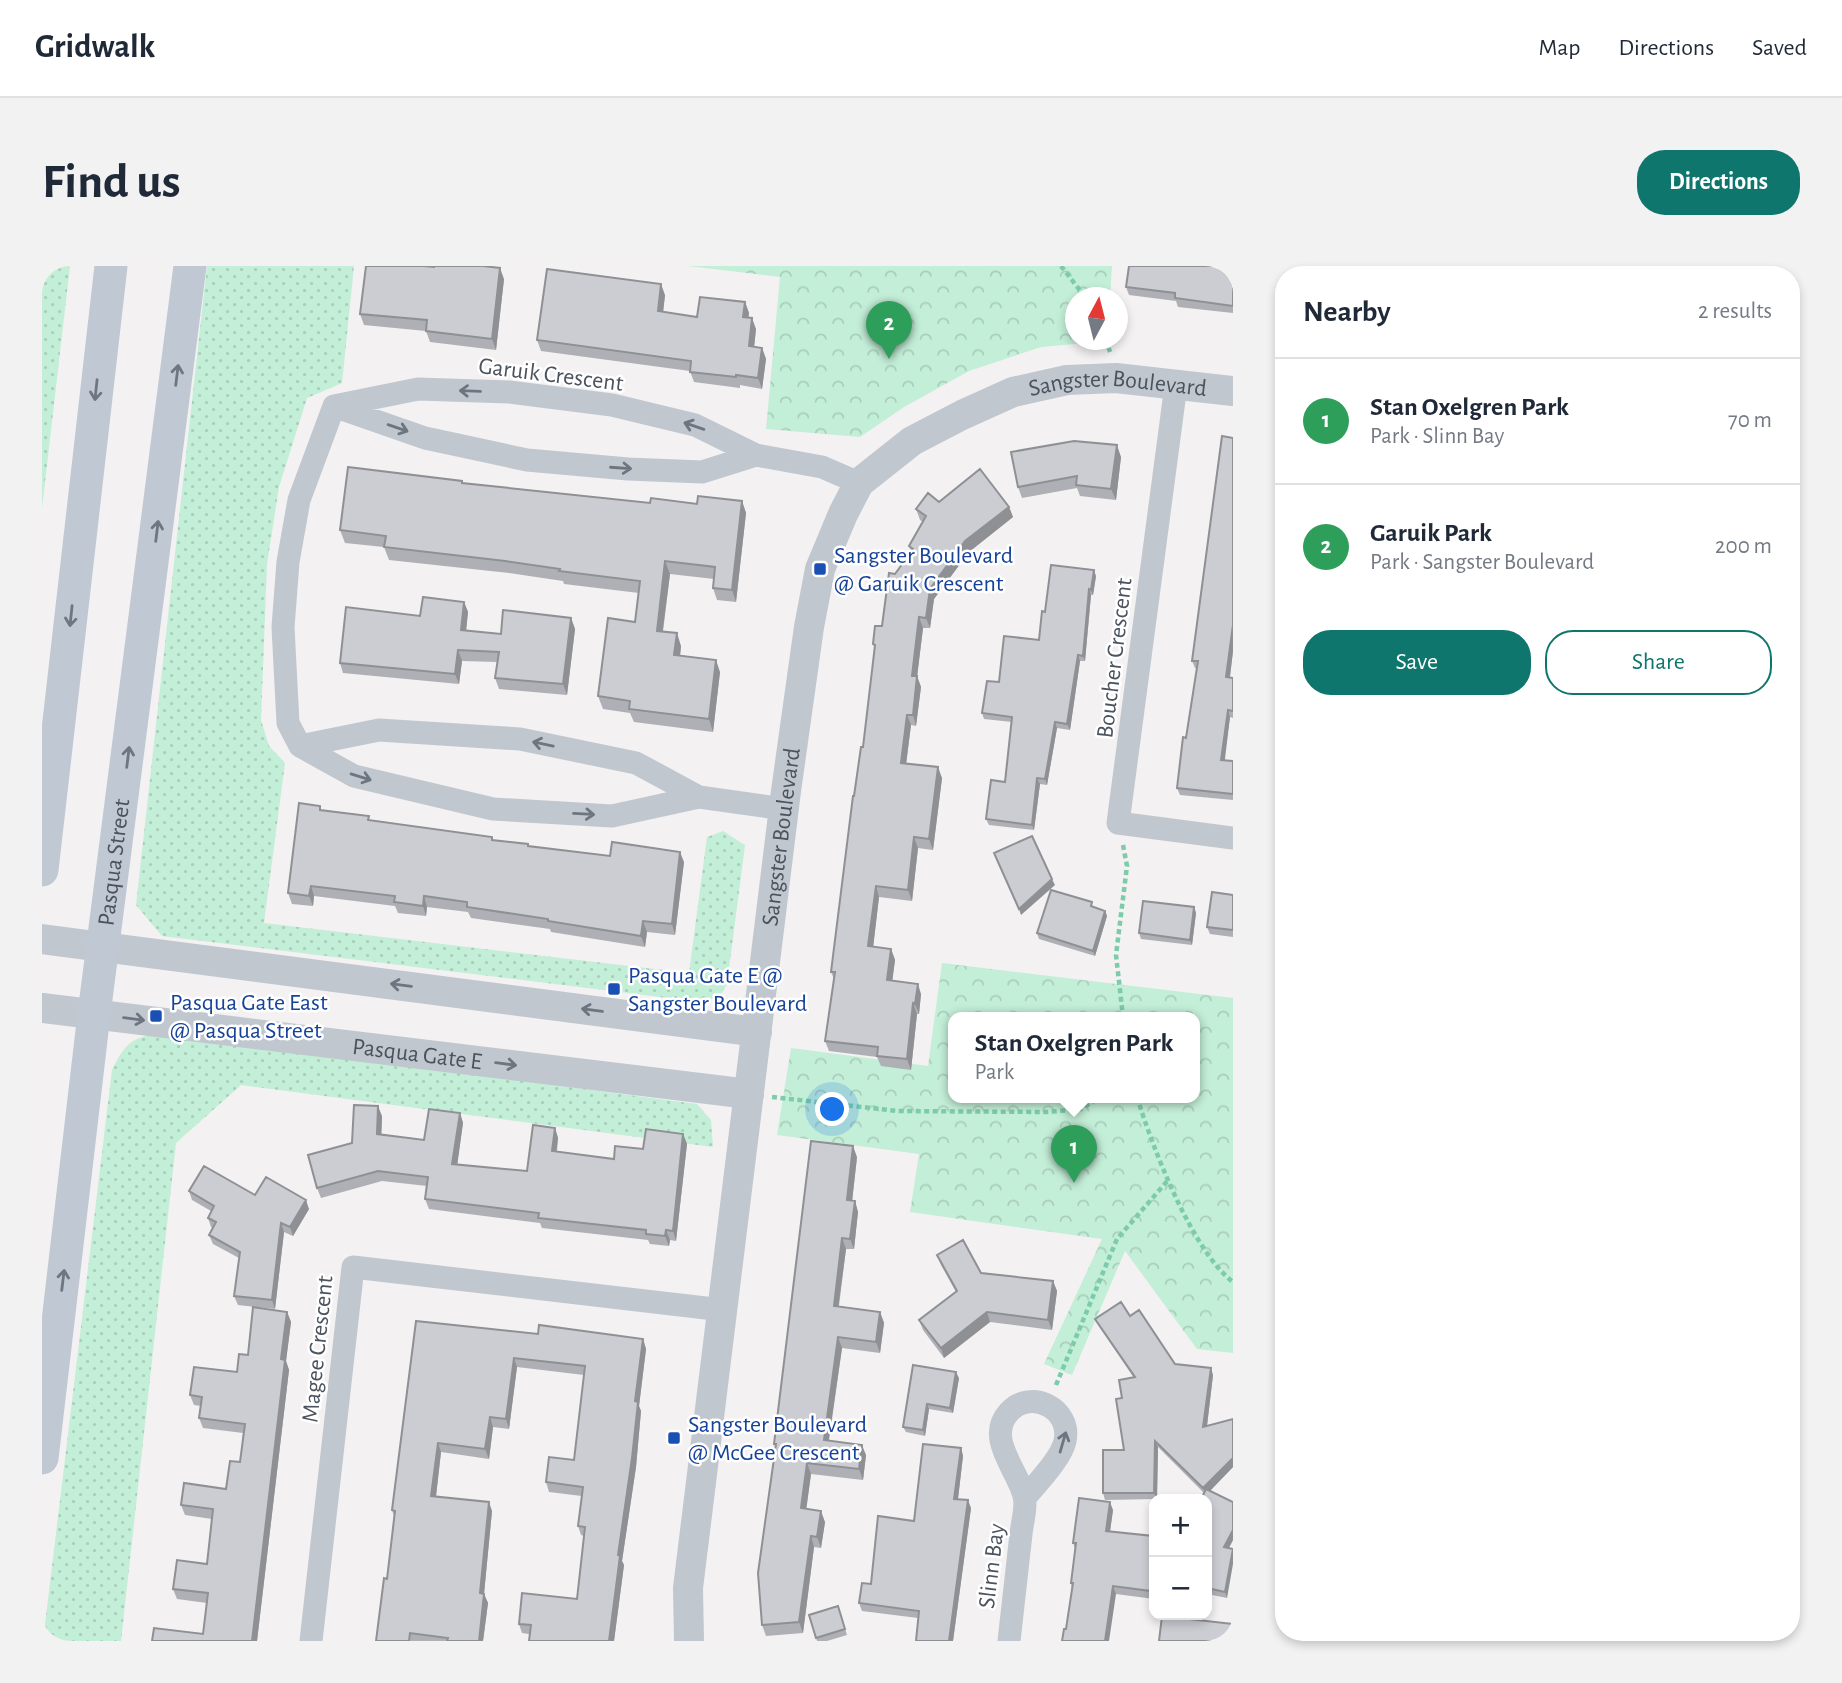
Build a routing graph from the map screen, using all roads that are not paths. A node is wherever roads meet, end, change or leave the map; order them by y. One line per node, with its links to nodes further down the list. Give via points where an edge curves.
1 (111, 266): 12 (main road, one-way to 12)
2 (190, 266): 14 (main road, Pasqua Street, one-way to 2)
3 (1176, 385): 4 (street, Sangster Boulevard); 7 (street, Sangster Boulevard, via 1116,378 1067,380 1013,392 912,441); 11 (street, Boucher Crescent, via 1118,823)
4 (1233, 391)
5 (334, 406): 6 (street, Garuik Crescent, one-way to 6, via 425,438 527,460 702,472); 6 (street, Garuik Crescent, one-way to 5, via 695,425 612,405 509,392 418,389); 8 (street, via 299,500 288,562 283,627 288,723)
6 (756, 455): 7 (street, Garuik Crescent, via 822,467)
7 (859, 483): 10 (street, Sangster Boulevard, via 820,569)
8 (300, 746): 9 (street, one-way to 8, via 636,763 520,739 379,730); 9 (street, one-way to 9, via 354,776 493,810 612,816)
9 (699, 797): 10 (street)
10 (784, 809): 17 (street, Sangster Boulevard)
11 (1233, 838)
12 (42, 870)
13 (42, 939): 14 (street)
14 (104, 946): 16 (main road, Pasqua Street); 17 (street, one-way to 14)
15 (42, 1007): 16 (street, Pasqua Gate E)
16 (94, 1014): 18 (street, Pasqua Gate E, one-way to 18); 20 (main road, Pasqua Street, one-way to 16)
17 (757, 1032): 18 (street, Sangster Boulevard)
18 (749, 1094): 19 (street, Sangster Boulevard)
19 (723, 1310): 22 (street, Magee Crescent, via 353,1267); 23 (street, Sangster Boulevard, via 688,1588)
20 (42, 1458)
21 (1025, 1498): 21 (street, Slinn Bay, one-way to 21, via 1065,1443 1066,1432 1057,1411 1037,1401 1015,1406 1000,1435); 24 (street, Slinn Bay)
22 (311, 1641)
23 (690, 1641)
24 (1009, 1641)

